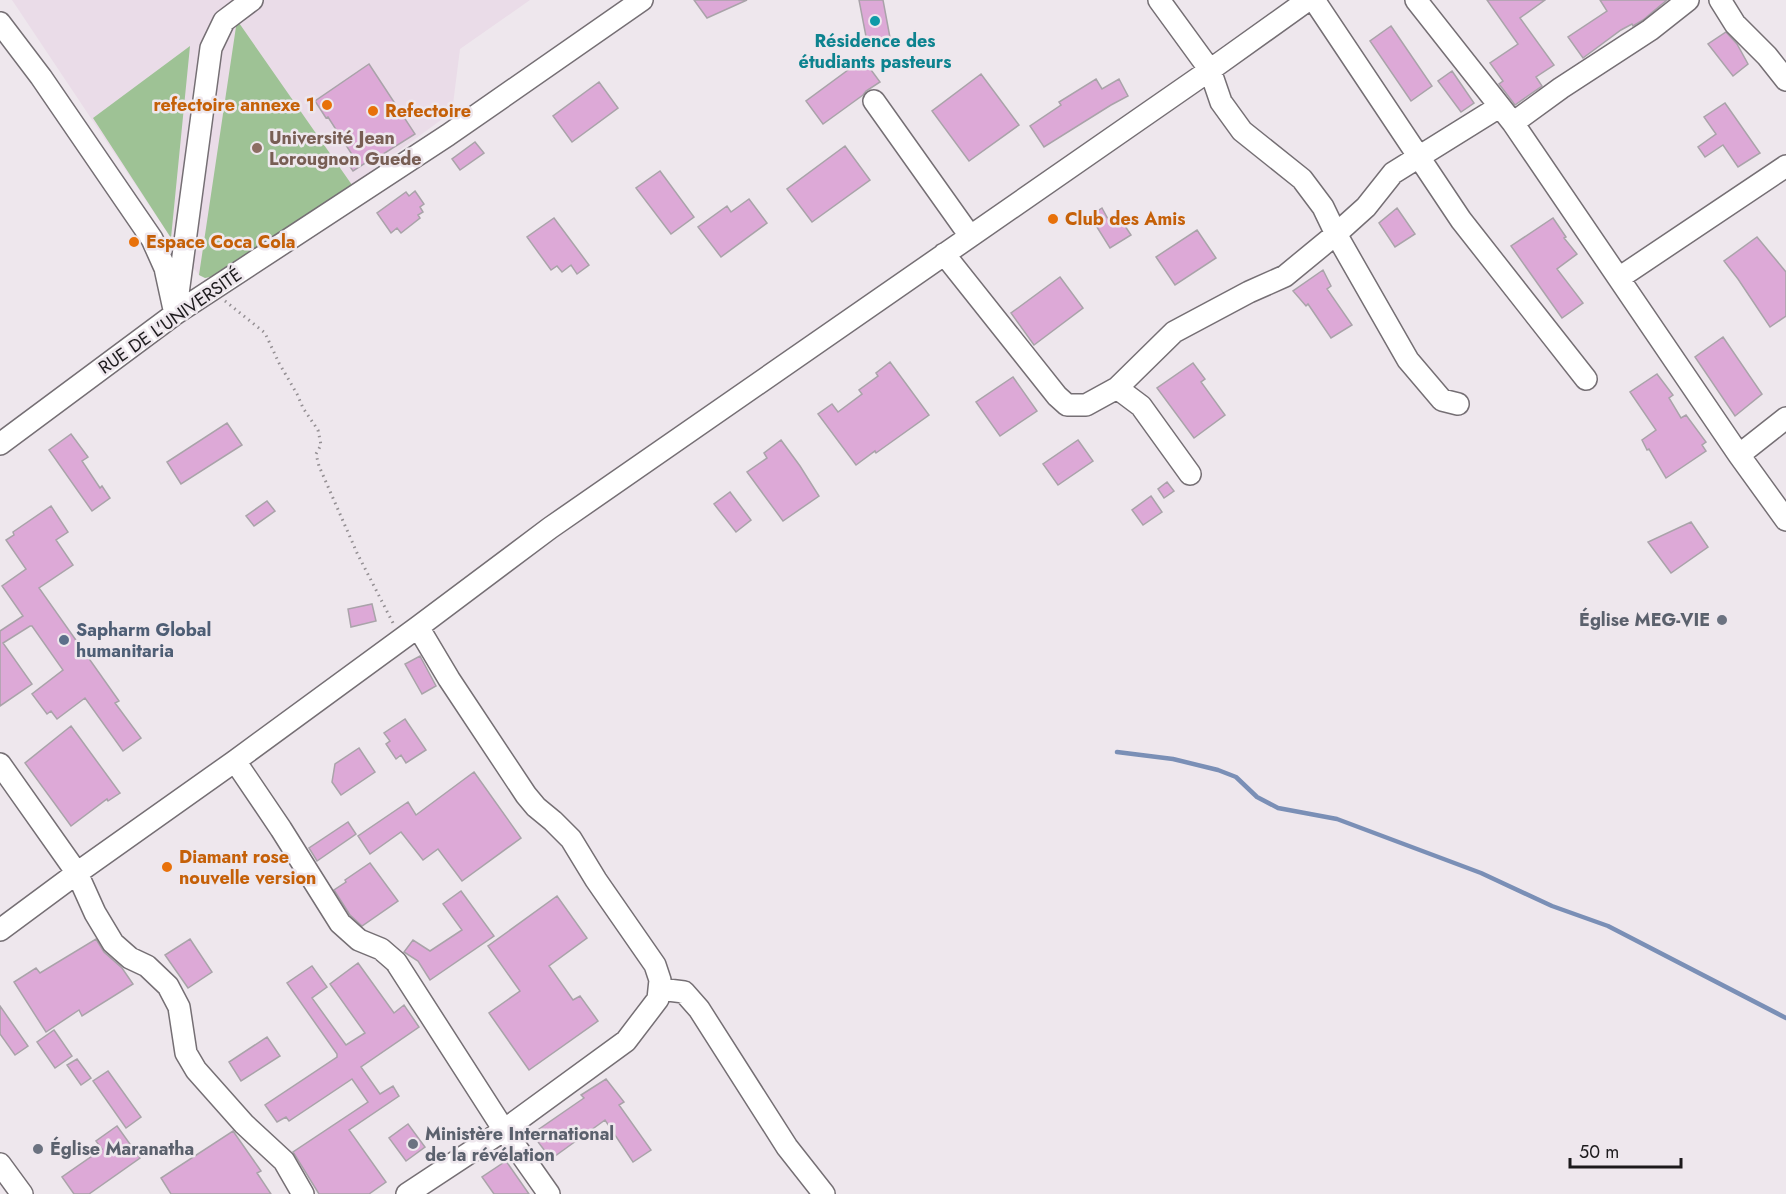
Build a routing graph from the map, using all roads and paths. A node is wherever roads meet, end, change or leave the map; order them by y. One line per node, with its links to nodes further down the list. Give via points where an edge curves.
1 (252, 0): 22 (street, via 224,21 211,48)
2 (642, 0): 21 (street, RUE DE L'UNIVERSITÉ, via 448,135)
3 (1159, 0): 10 (street)
4 (1308, 0): 10 (street)
5 (1314, 0): 15 (street)
6 (1416, 0): 13 (street)
7 (1688, 0): 14 (street)
8 (1720, 0): 11 (street, via 1735,24)
9 (0, 23): 22 (street, via 152,239 165,268)
10 (1210, 70): 17 (street, via 1221,102 1242,131 1302,179 1323,207); 18 (street)
11 (1786, 80)
12 (874, 101): 18 (street)
13 (1499, 107): 14 (street); 15 (street)
14 (1513, 123): 20 (street)
15 (1418, 157): 17 (street, via 1393,174 1366,207); 23 (street, via 1461,220)
16 (1786, 166): 20 (street)
17 (1336, 234): 24 (street, via 1285,276 1174,332); 25 (street, via 1408,360 1442,400)
18 (970, 236): 19 (street)
19 (944, 254): 24 (street, via 1067,405 1086,405); 31 (street, via 550,528)
20 (1619, 278): 28 (street)
21 (212, 290): 22 (street, RUE DE L'UNIVERSITÉ); 31 (path, via 265,333 318,430 319,466 357,553)
22 (176, 314): 27 (street, RUE DE L'UNIVERSITÉ)
23 (1586, 379)
24 (1117, 388): 29 (street, via 1141,406)
25 (1458, 404)
26 (1786, 418): 28 (street)
27 (0, 444)
28 (1739, 456): 30 (street)
29 (1190, 474)
30 (1786, 520)
31 (410, 633): 32 (street); 36 (street, via 449,679 526,795 571,839 655,965)
32 (235, 761): 34 (street); 37 (street, via 340,923 359,940 381,949 396,962)
33 (0, 764): 34 (street)
34 (77, 873): 35 (street); 40 (street, via 113,943 168,986 179,1007 186,1053 196,1070 244,1124 284,1161)
35 (0, 930)
36 (660, 989): 37 (street, via 658,999 626,1041); 43 (street, via 684,992 699,1009 787,1147)
37 (504, 1130): 41 (street); 42 (street)
38 (0, 1164): 39 (street)
39 (22, 1194)
40 (303, 1194)
41 (407, 1194)
42 (549, 1194)
43 (824, 1194)

